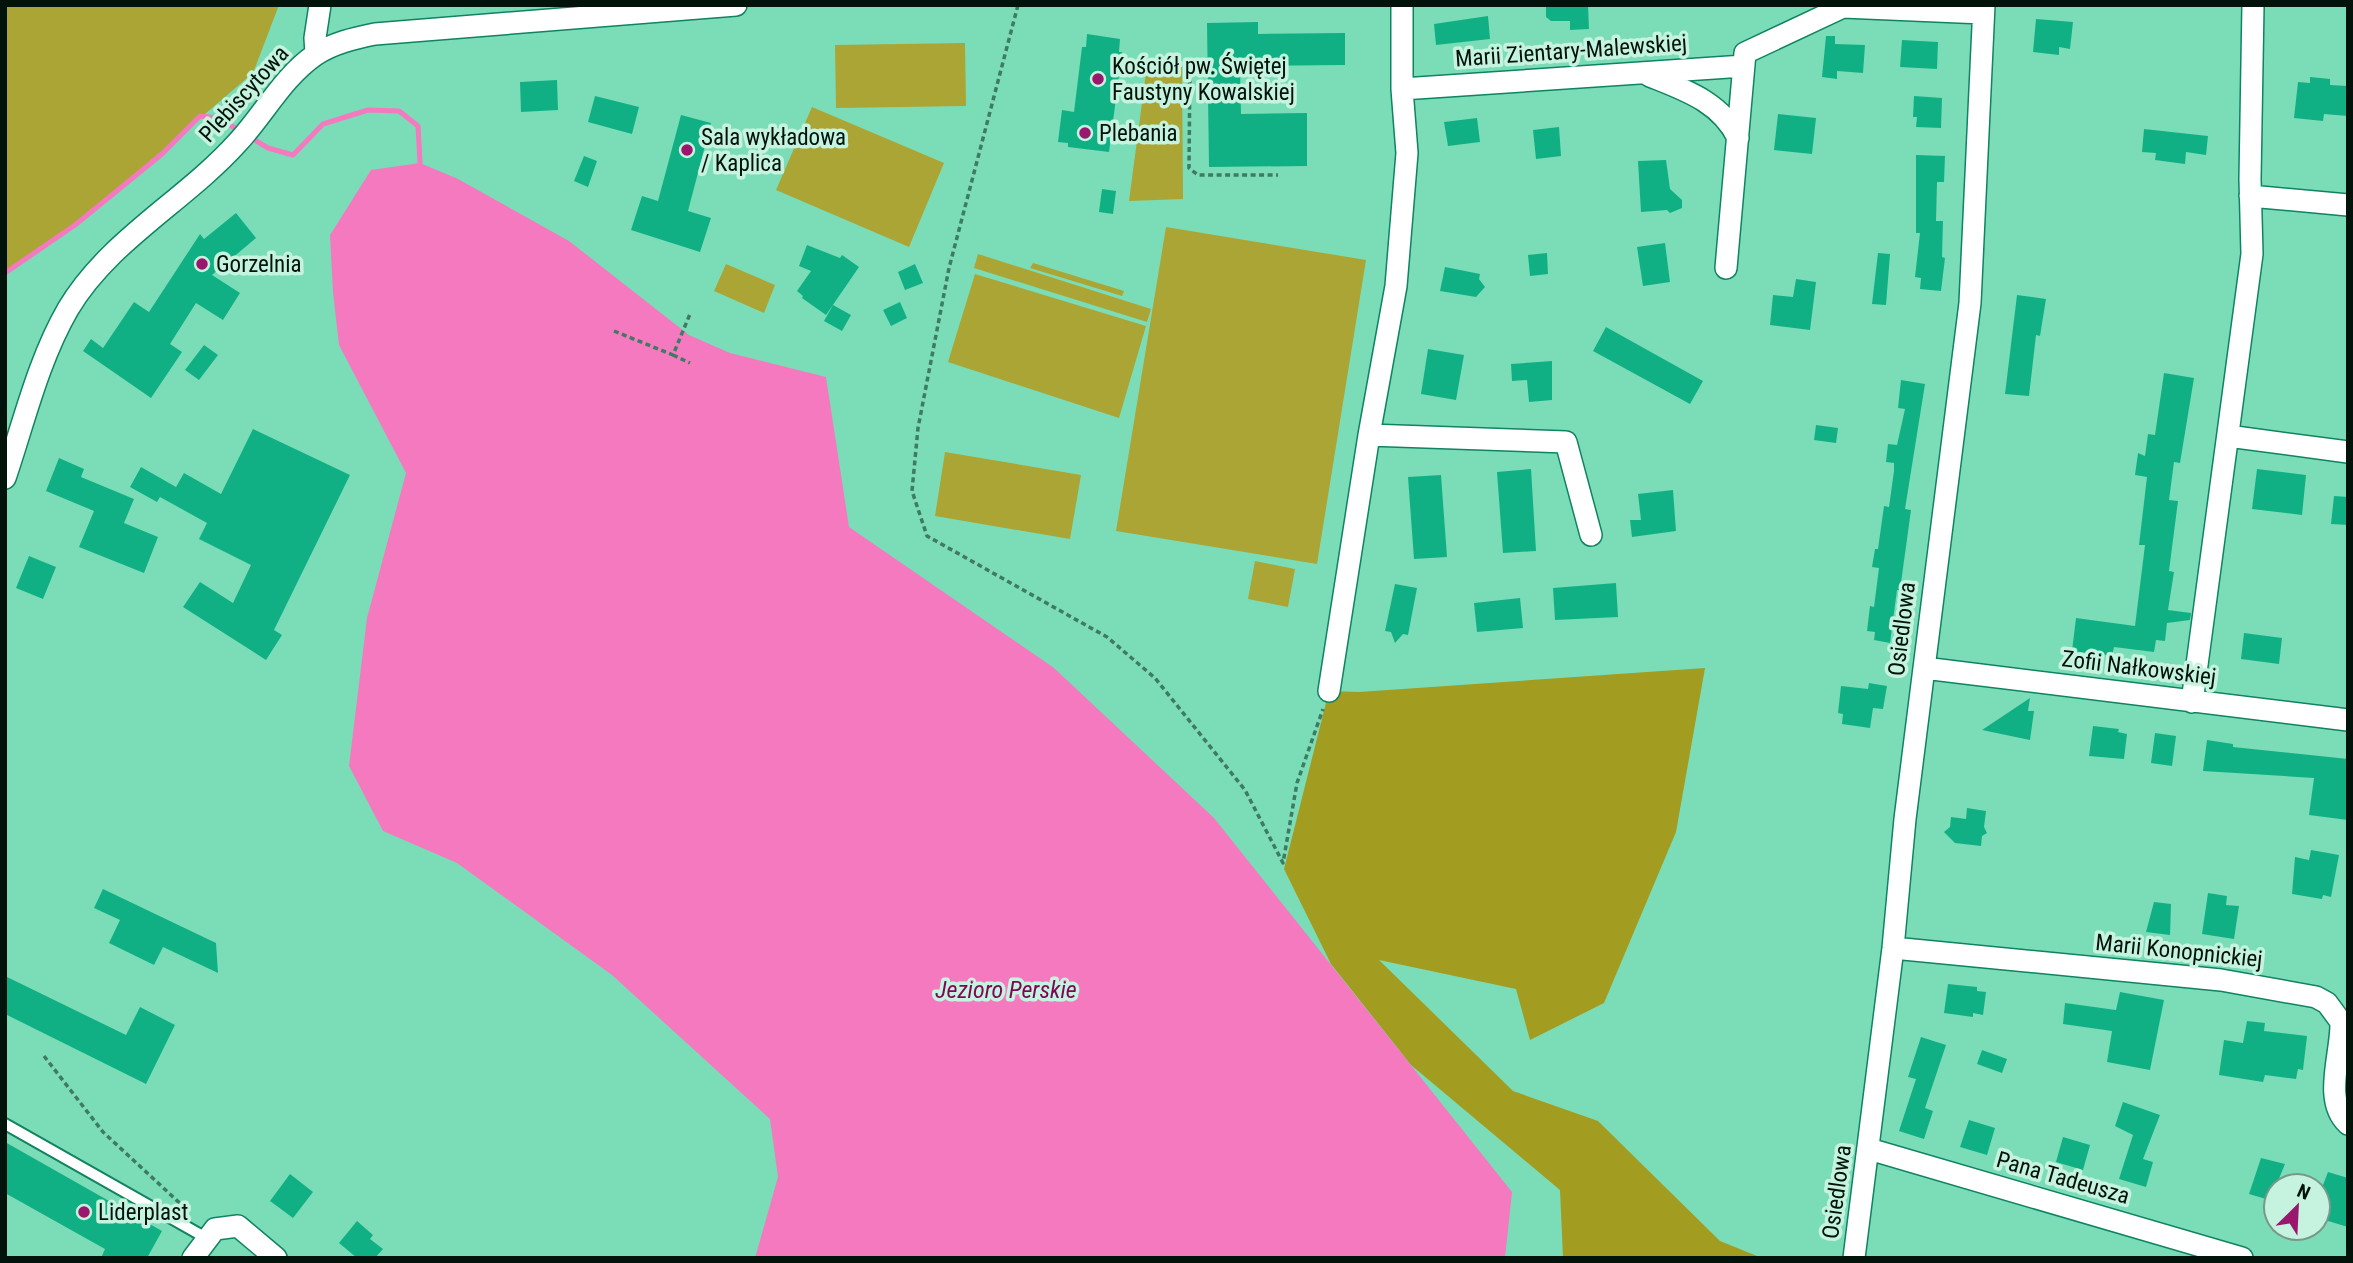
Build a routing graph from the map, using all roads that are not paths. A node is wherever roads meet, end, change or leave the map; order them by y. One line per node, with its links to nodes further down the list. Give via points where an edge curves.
1 (320, 5): 7 (street)
2 (736, 5): 6 (street, Plebiscytowa)
3 (1402, 5): 10 (street)
4 (2253, 5): 12 (street)
5 (1984, 9): 8 (street, via 1843,7 1745,53); 20 (street, Osiedlowa, via 1970,303)
6 (564, 12): 7 (street, Plebiscytowa, via 375,34)
7 (316, 54): 18 (street, Plebiscytowa, via 213,168 86,282 53,340)
8 (1744, 66): 9 (street, Marii Zientary-Malewskiej); 11 (street)
9 (1641, 73): 10 (street, Marii Zientary-Malewskiej); 11 (street, via 1711,105 1730,122)
10 (1402, 89): 15 (street, via 1407,153 1396,286)
11 (1738, 138): 14 (street)
12 (2250, 196): 13 (street); 16 (street, via 2252,254)
13 (2348, 205)
14 (1726, 268)
15 (1368, 435): 19 (street, via 1566,442); 21 (street)
16 (2228, 436): 17 (street); 22 (street)
17 (2348, 452)
18 (5, 478)
19 (1591, 535)
20 (1924, 668): 22 (street, Zofii Nałkowskiej); 24 (street, Osiedlowa)
21 (1329, 691)
22 (2192, 702): 23 (street, Zofii Nałkowskiej)
23 (2348, 720)
24 (1893, 947): 26 (street, Marii Konopnickiej, via 2221,980 2316,997 2327,1003 2341,1022 2334,1103); 27 (street, Osiedlowa)
25 (5, 1124): 28 (lane)
26 (2348, 1124)
27 (1869, 1149): 31 (street, Osiedlowa); 32 (street, Pana Tadeusza)
28 (208, 1239): 29 (street); 30 (street, via 215,1229 238,1226)
29 (193, 1258)
30 (276, 1258)
31 (1854, 1258)
32 (2242, 1258)

